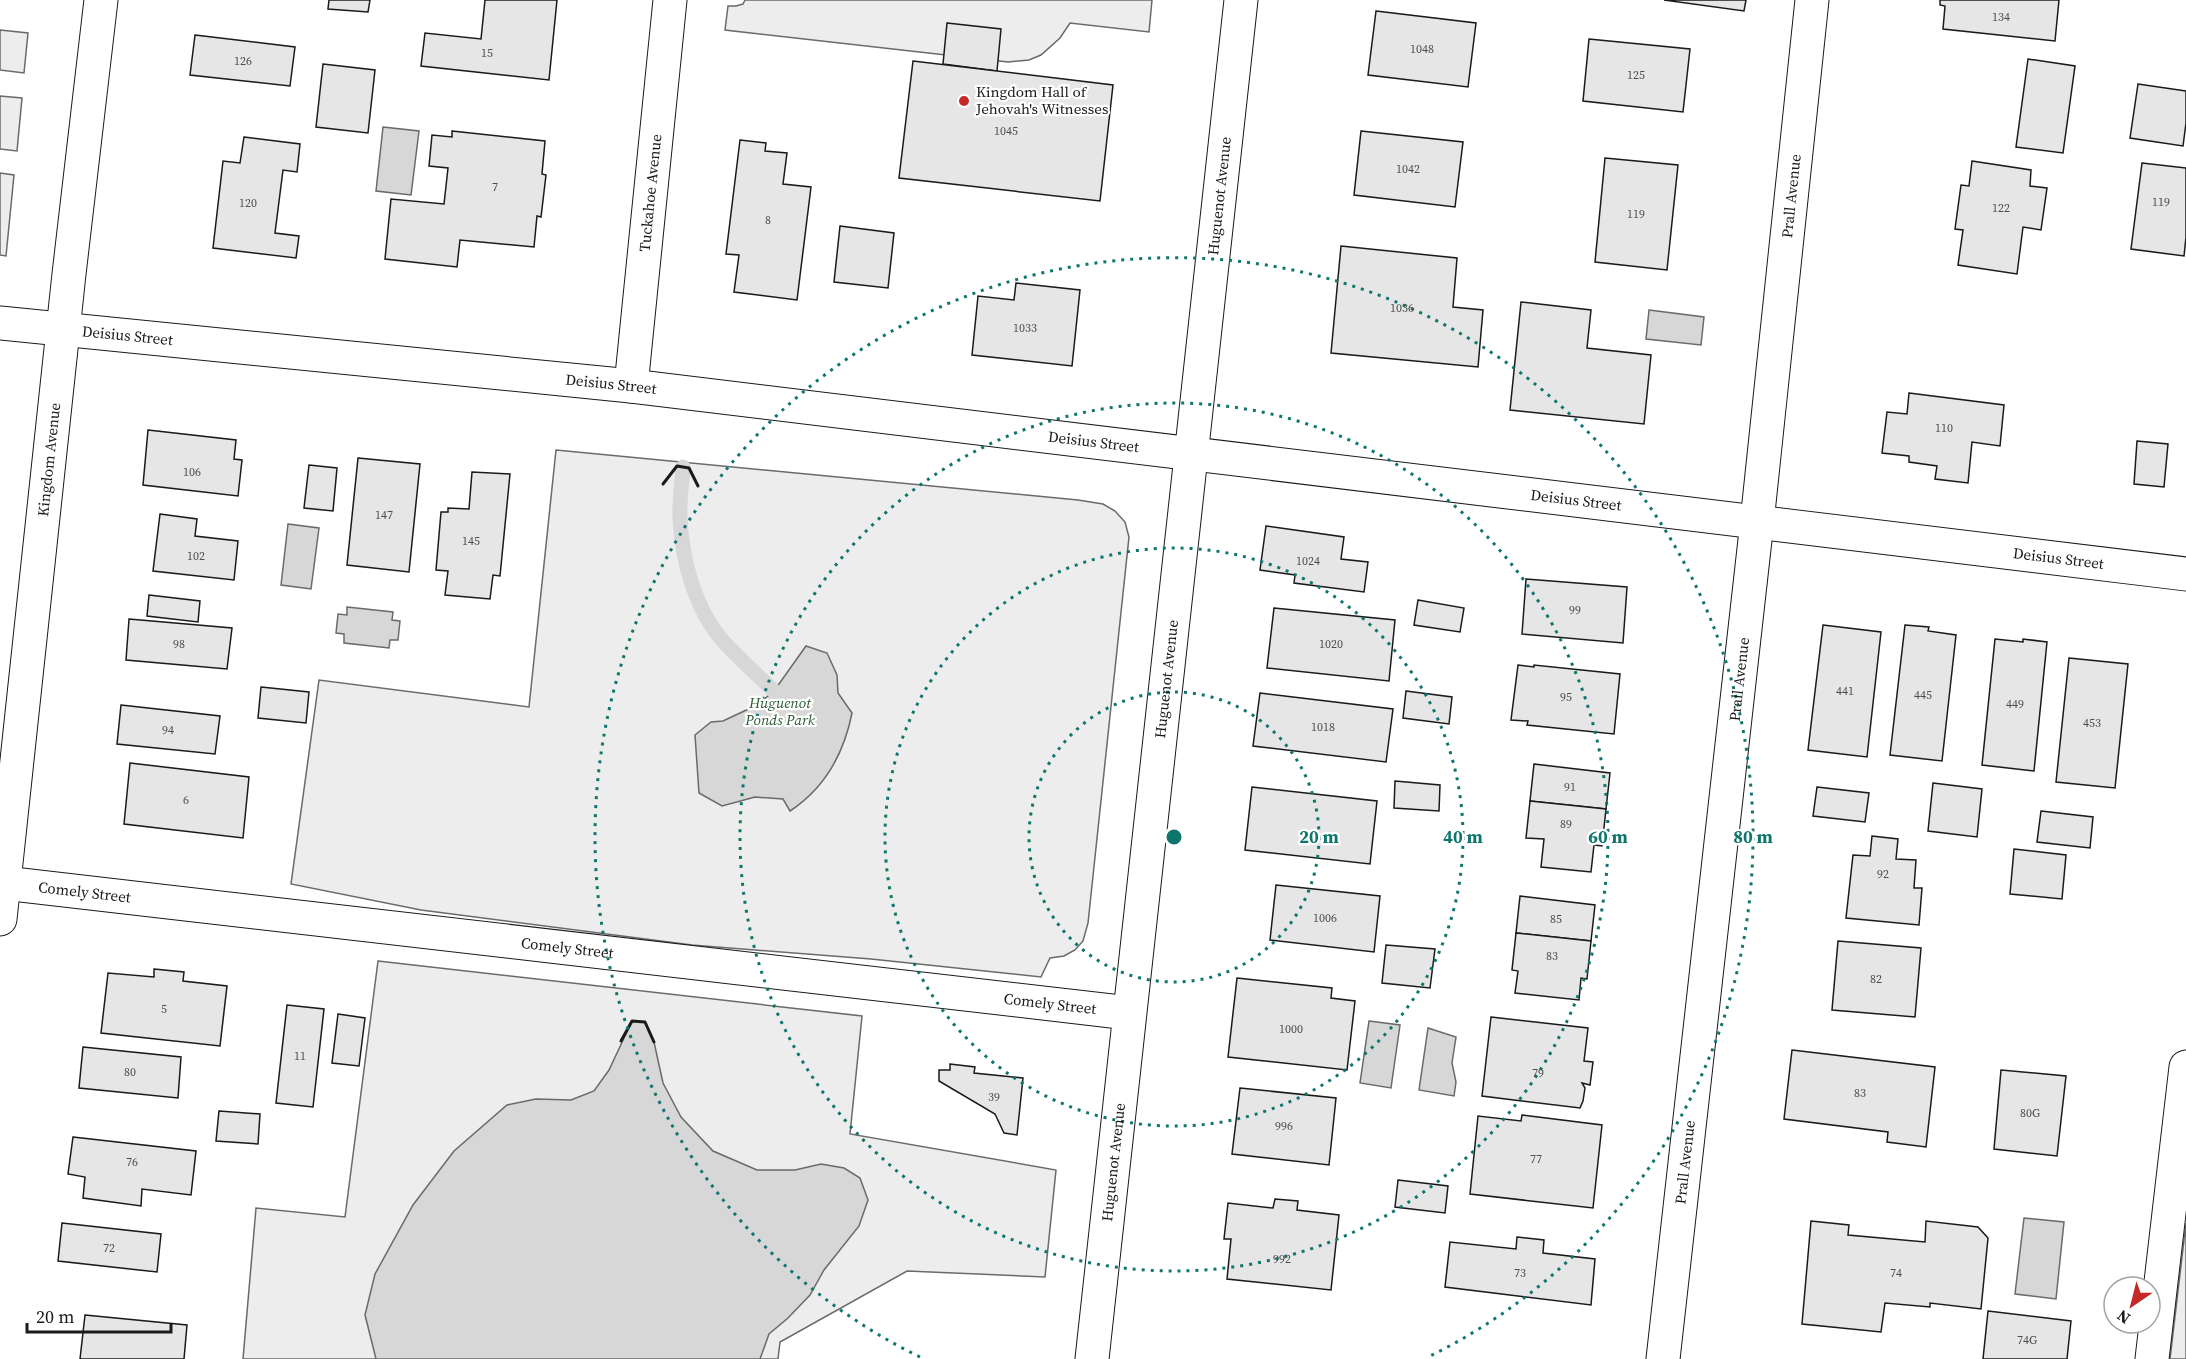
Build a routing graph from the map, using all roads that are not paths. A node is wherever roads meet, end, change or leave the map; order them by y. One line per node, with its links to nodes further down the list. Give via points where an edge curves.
1 (101, 0): 6 (street, Kingdom Avenue)
2 (670, 0): 7 (street, Tuckahoe Avenue)
3 (1241, 0): 8 (street, Huguenot Avenue)
4 (1812, 0): 9 (street, Prall Avenue)
5 (0, 322): 6 (street, Deisius Street)
6 (63, 329): 7 (street, Deisius Street); 11 (street, Kingdom Avenue)
7 (631, 386): 8 (street, Deisius Street)
8 (1192, 454): 9 (street, Deisius Street); 13 (street, Huguenot Avenue)
9 (1756, 522): 10 (street, Deisius Street); 16 (street, Prall Avenue)
10 (2186, 574)
11 (4, 883): 12 (street, Kingdom Avenue); 13 (street, Comely Street)
12 (0, 919)
13 (1129, 1013): 15 (street, Huguenot Avenue)
14 (2186, 1067): 17 (street)
15 (1092, 1359)
16 (1663, 1359)
17 (2152, 1359)

